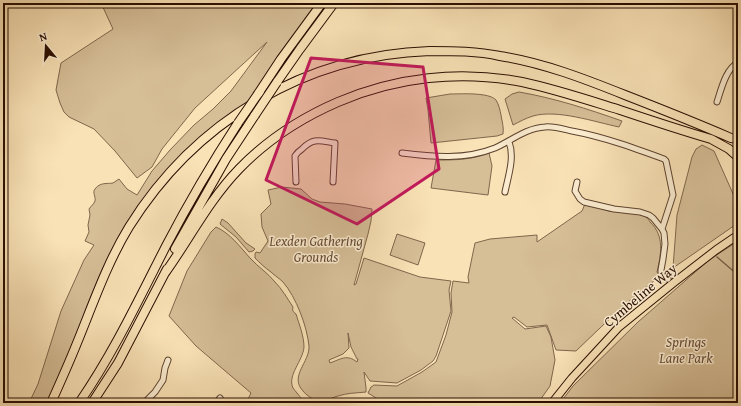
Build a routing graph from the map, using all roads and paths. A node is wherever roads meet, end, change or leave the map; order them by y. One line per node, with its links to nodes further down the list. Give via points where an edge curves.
1 (322, 3): 20 (highway, bridge, via 285,53 220,151 91,386)
2 (334, 3): 15 (highway, bridge, via 300,48 226,159)
3 (738, 63): 4 (street, via 734,64 724,78)
4 (717, 102)
5 (738, 139): 19 (highway, via 569,73 499,55 440,51 391,54 307,76 264,97 228,120 196,145 160,182 128,228 111,260)
6 (508, 142): 7 (street, via 464,156); 12 (street, via 511,160); 13 (street, via 537,128 557,128 592,135 664,159 673,195)
7 (402, 153)
8 (738, 157): 15 (highway, via 711,140 592,101 522,82 450,76 410,80 348,97 330,105 267,144 239,169 211,202)
9 (296, 182): 10 (street, via 295,156 308,143 314,141 335,143)
10 (334, 182)
11 (577, 182): 13 (street, via 575,191 584,202 644,214 653,218)
12 (505, 192)
13 (662, 229): 16 (street, via 664,244 661,272)
14 (738, 235): 26 (main road, Cymbeline Way, via 697,264 619,327)
15 (165, 273): 21 (highway, via 118,363)
16 (668, 279)
17 (168, 360): 22 (street, via 163,380)
18 (220, 398): 25 (street)
19 (51, 403)
20 (79, 403)
21 (92, 403)
22 (144, 403)
23 (192, 403): 24 (street)
24 (196, 403)
25 (216, 403)
26 (552, 403)

